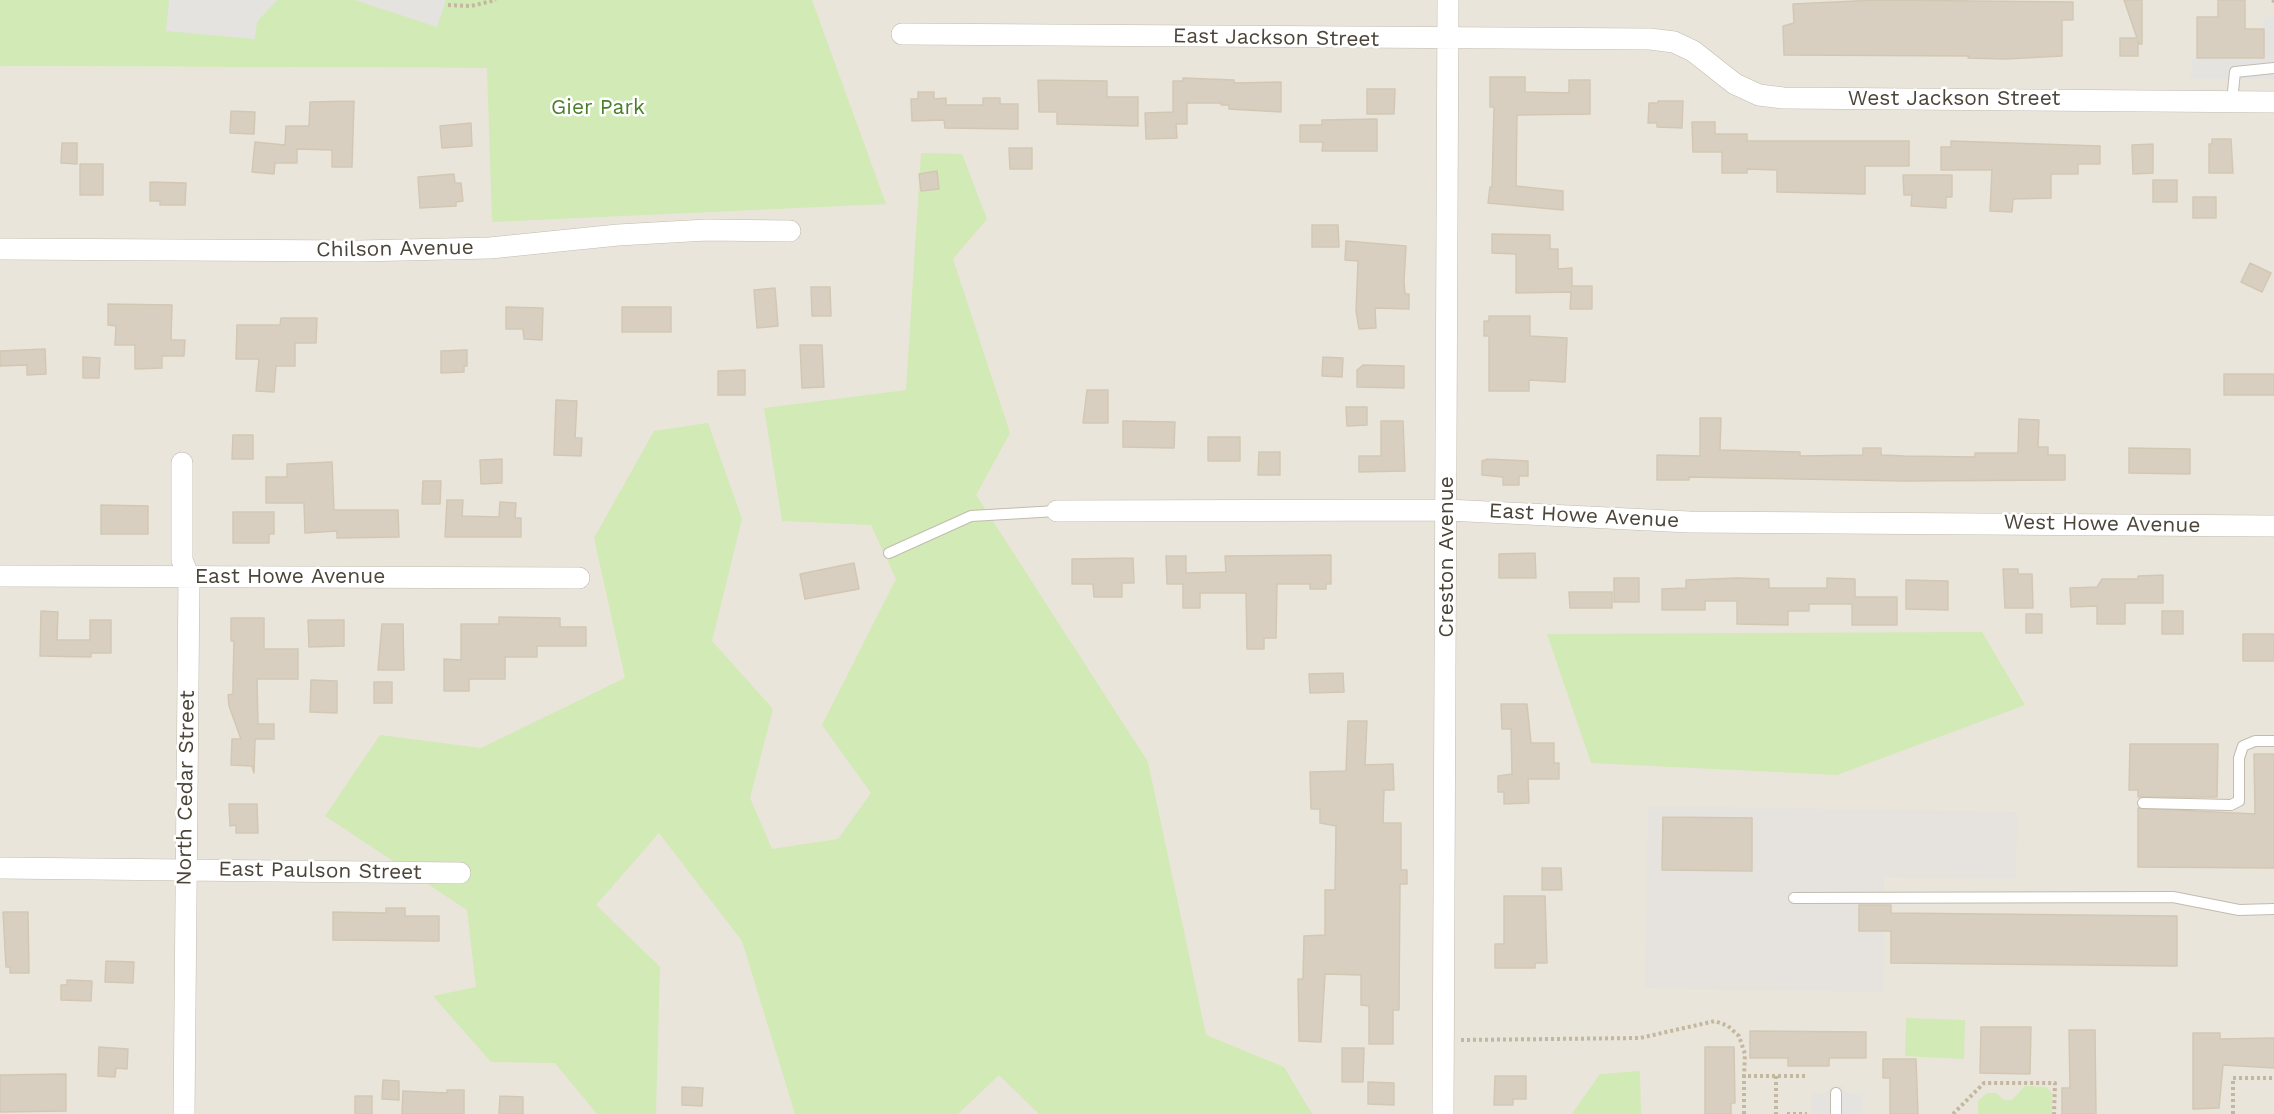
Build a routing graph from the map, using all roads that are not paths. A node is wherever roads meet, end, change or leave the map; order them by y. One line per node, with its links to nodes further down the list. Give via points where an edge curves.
1 (1448, 0): 3 (street, Creston Avenue)
2 (902, 34): 3 (street, East Jackson Street)
3 (1448, 39): 4 (street, East Jackson Street); 11 (street, Creston Avenue)
4 (1650, 39): 6 (street, West Jackson Street, via 1674,42 1693,51 1735,84 1759,95 1783,98)
5 (2274, 68): 6 (lane, via 2235,72)
6 (2232, 101): 7 (street, West Jackson Street)
7 (2274, 102)
8 (790, 231): 9 (street, Chilson Avenue, via 707,230 490,248 359,251)
9 (0, 249)
10 (182, 464): 17 (street, North Cedar Street, via 182,560)
11 (1447, 510): 12 (street, East Howe Avenue); 13 (street, East Howe Avenue, via 1689,522); 28 (street, Creston Avenue)
12 (1057, 512): 15 (lane, via 971,516)
13 (1930, 522): 14 (street, West Howe Avenue)
14 (2274, 526)
15 (889, 553)
16 (0, 576): 17 (street, East Howe Avenue)
17 (189, 577): 18 (street, East Howe Avenue); 22 (street, North Cedar Street)
18 (579, 578)
19 (2274, 741): 20 (lane, via 2255,741 2243,746 2239,758 2239,801 2231,805)
20 (2143, 803)
21 (0, 868): 22 (street, East Paulson Street)
22 (185, 869): 23 (street, East Paulson Street); 27 (street, North Cedar Street)
23 (460, 873)
24 (1794, 898): 25 (lane, via 2173,897 2239,910)
25 (2274, 909)
26 (1836, 1093): 29 (lane)
27 (184, 1114)
28 (1443, 1114)
29 (1836, 1114)

